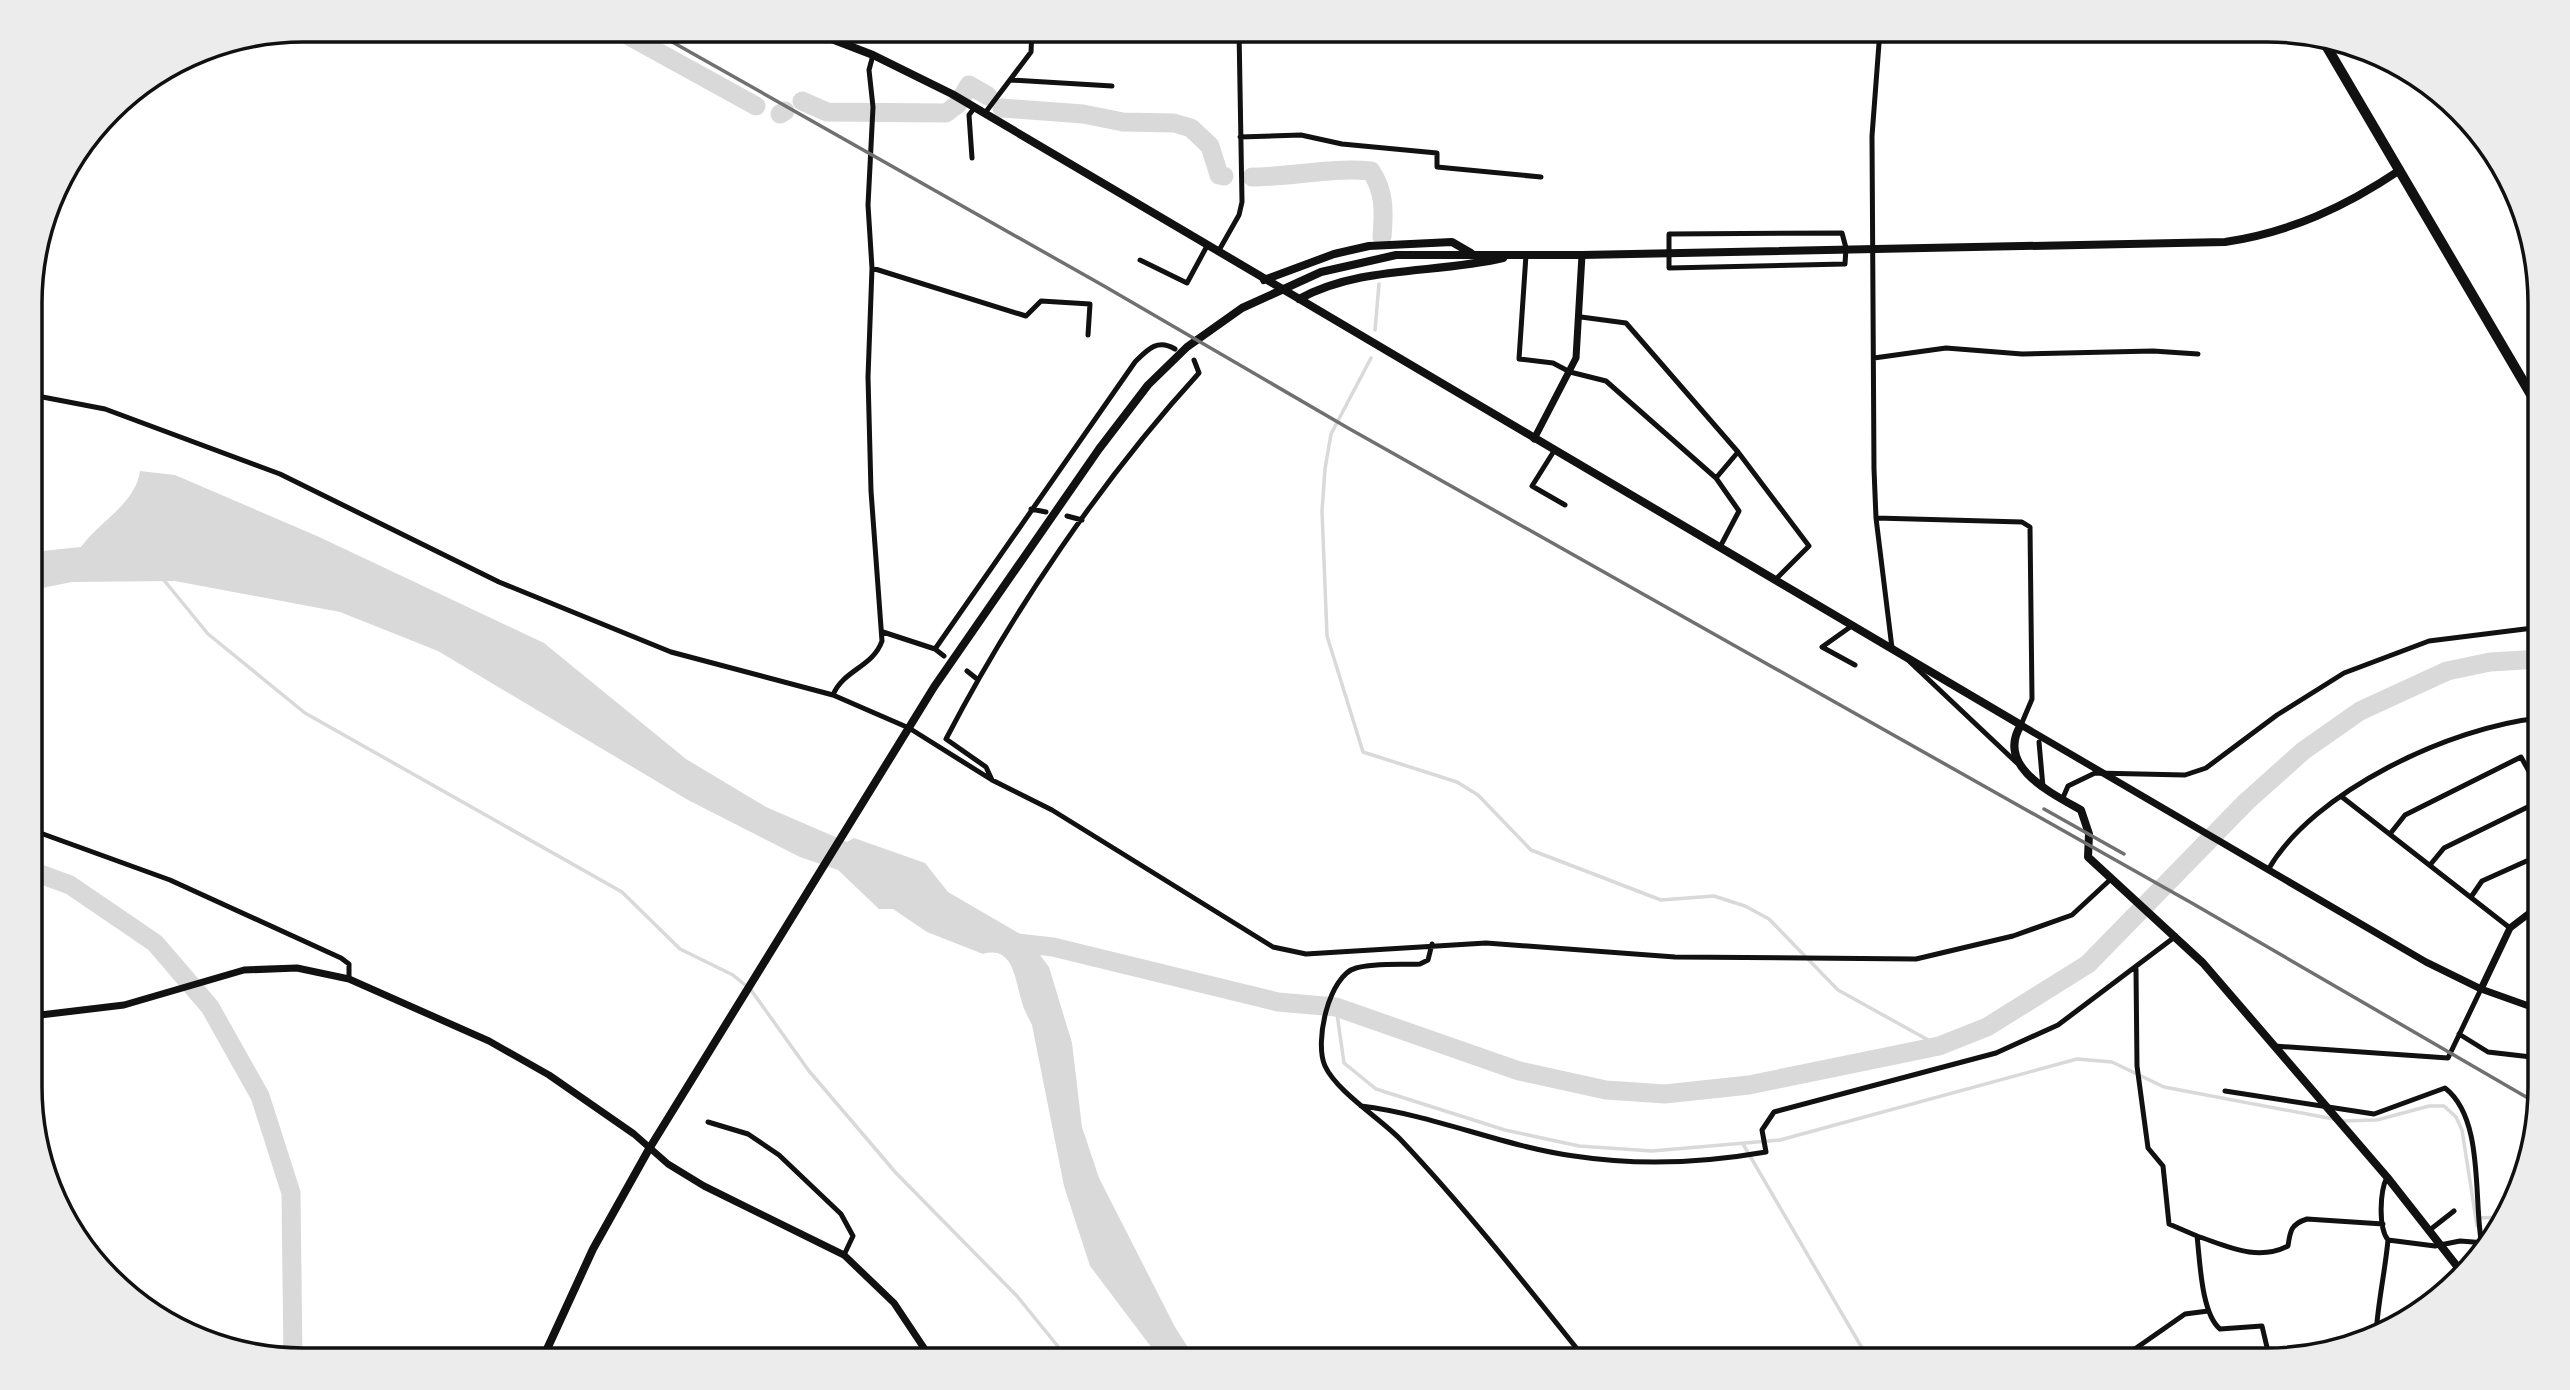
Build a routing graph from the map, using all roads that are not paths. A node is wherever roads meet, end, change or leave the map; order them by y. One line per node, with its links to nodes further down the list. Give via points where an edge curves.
1 (839, 42): 6 (main road)
2 (852, 42): 6 (street)
3 (1031, 42): 9 (street, via 1031,52)
4 (1239, 42): 13 (street)
5 (1879, 42): 18 (street, via 1872,103)
6 (849, 46): 8 (main road)
7 (2328, 50): 15 (highway)
8 (873, 55): 11 (main road); 25 (street, via 867,205)
9 (1011, 80): 10 (street); 12 (street)
10 (1112, 86)
11 (972, 106): 12 (main road); 14 (street, via 968,114)
12 (985, 113): 17 (main road)
13 (1240, 137): 16 (street, via 1301,135 1342,144 1437,153 1437,167); 20 (street, via 1242,202)
14 (972, 158)
15 (2400, 170): 18 (main road, via 2319,218 2252,238 2202,244); 35 (highway)
16 (1541, 177)
17 (1207, 246): 20 (main road); 24 (street, via 1187,283)
18 (1875, 247): 19 (main road); 32 (street)
19 (1846, 248): 19 (street, via 1842,233 1669,234 1667,262 1669,268 1845,264); 23 (main road)
20 (1218, 252): 26 (main road)
21 (1474, 255): 22 (main road); 26 (main road, via 1452,242 1369,246); 62 (main road, via 1396,255 1297,281 1242,308 1187,347 1148,385 1099,449)
22 (1521, 255): 23 (main road); 27 (main road, via 1464,267 1355,279); 34 (street, via 1519,359 1553,363)
23 (1582, 255): 28 (street)
24 (1140, 260)
25 (872, 268): 29 (street, via 1026,316 1041,301 1090,304); 51 (street, via 868,377 871,491)
26 (1264, 280): 27 (main road)
27 (1299, 299): 37 (main road)
28 (1581, 317): 34 (street); 39 (street, via 1626,323)
29 (1088, 335)
30 (1174, 349): 42 (street, via 1166,344 1152,346 1135,362)
31 (2198, 354): 32 (street, via 2022,354 1946,348)
32 (1874, 358): 45 (street)
33 (1194, 360): 46 (street, via 1199,373)
34 (1570, 372): 37 (street); 40 (street, via 1606,381)
35 (2528, 390)
36 (42, 397): 59 (street, via 105,409 280,474 499,582 671,652)
37 (1534, 439): 38 (main road)
38 (1554, 451): 41 (street, via 1532,486); 47 (main road)
39 (1738, 452): 40 (street); 48 (street, via 1809,546)
40 (1716, 478): 47 (street, via 1740,511)
41 (1565, 505)
42 (1031, 509): 43 (street); 53 (street)
43 (1046, 512)
44 (1067, 516): 46 (street)
45 (1876, 518): 52 (street); 61 (street, via 2022,522 2030,527 2032,699)
46 (1082, 520): 58 (street)
47 (1720, 547): 48 (main road)
48 (1775, 580): 49 (main road)
49 (1853, 625): 52 (main road); 56 (street, via 1822,647)
50 (2528, 629): 69 (street, via 2429,641 2344,673 2206,768 2185,775 2095,774 2068,786)
51 (883, 632): 53 (street); 59 (street, via 879,650 846,674)
52 (1892, 648): 54 (main road)
53 (935, 649): 55 (street)
54 (1902, 655): 61 (main road); 64 (street)
55 (944, 656)
56 (1855, 665)
57 (967, 671): 58 (street)
58 (977, 679): 66 (street, via 946,738 986,767)
59 (833, 695): 62 (street)
60 (2528, 719): 68 (street, via 2463,734 2413,755)
61 (2021, 725): 64 (main road, via 2013,743 2013,754); 75 (street)
62 (909, 728): 66 (street); 94 (main road)
63 (2039, 742): 67 (street)
64 (2021, 766): 67 (main road)
65 (2528, 770): 72 (street, via 2521,757 2405,815)
66 (992, 780): 81 (street, via 1052,810 1273,947 1306,954)
67 (2043, 788): 69 (main road)
68 (2342, 797): 72 (street); 75 (street, via 2277,854)
69 (2062, 800): 76 (main road, via 2081,810 2089,834 2088,857)
70 (2528, 807): 74 (street, via 2444,848)
71 (42, 834): 83 (street, via 170,880 341,958 349,964)
72 (2390, 834): 74 (street)
73 (2528, 860): 77 (street, via 2482,881)
74 (2430, 865): 77 (street)
75 (2268, 870): 84 (street)
76 (2114, 880): 80 (main road); 81 (street, via 2072,915 2013,936 1916,959 1675,957 1486,943)
77 (2471, 897): 79 (street)
78 (2528, 914): 79 (street)
79 (2510, 928): 84 (street)
80 (2174, 934): 82 (street); 88 (main road)
81 (1432, 944): 91 (street, via 1428,960 1420,964 1357,967 1340,978 1334,991 1322,1026 1325,1068)
82 (2136, 968): 91 (street, via 2058,1025 1996,1053 1774,1112 1762,1130 1766,1152 1721,1160 1646,1163 1573,1156 1401,1111); 100 (street, via 2137,1066 2148,1147 2163,1166 2169,1224)
83 (349, 979): 86 (street, via 297,968 269,968 89,1011); 94 (street, via 489,1041 549,1075)
84 (2481, 989): 85 (street); 87 (street)
85 (2528, 1006)
86 (42, 1015)
87 (2459, 1034): 88 (street, via 2448,1058); 89 (street, via 2488,1052)
88 (2274, 1046): 92 (main road)
89 (2528, 1057)
90 (2225, 1091): 92 (street)
91 (1361, 1106): 110 (street, via 1399,1138 1481,1230)
92 (2327, 1107): 95 (main road); 99 (street, via 2374,1114 2445,1088 2468,1125)
93 (708, 1122): 104 (street, via 748,1134 821,1194 841,1214 853,1236)
94 (649, 1149): 104 (street, via 704,1186); 108 (main road, via 593,1249)
95 (2387, 1177): 97 (street); 98 (main road)
96 (2454, 1211): 98 (street)
97 (2383, 1224): 100 (street, via 2307,1219 2290,1230 2288,1246 2260,1254); 101 (street)
98 (2431, 1229): 103 (main road)
99 (2482, 1235)
100 (2197, 1236): 106 (street)
101 (2388, 1240): 103 (street); 107 (street)
102 (2475, 1244): 103 (street)
103 (2442, 1245): 105 (main road)
104 (844, 1255): 109 (street, via 894,1303)
105 (2457, 1265)
106 (2208, 1311): 111 (street, via 2185,1314); 112 (street, via 2220,1329 2262,1326)
107 (2376, 1324)
108 (547, 1348)
109 (924, 1348)
110 (1576, 1348)
111 (2136, 1348)
112 (2267, 1348)

